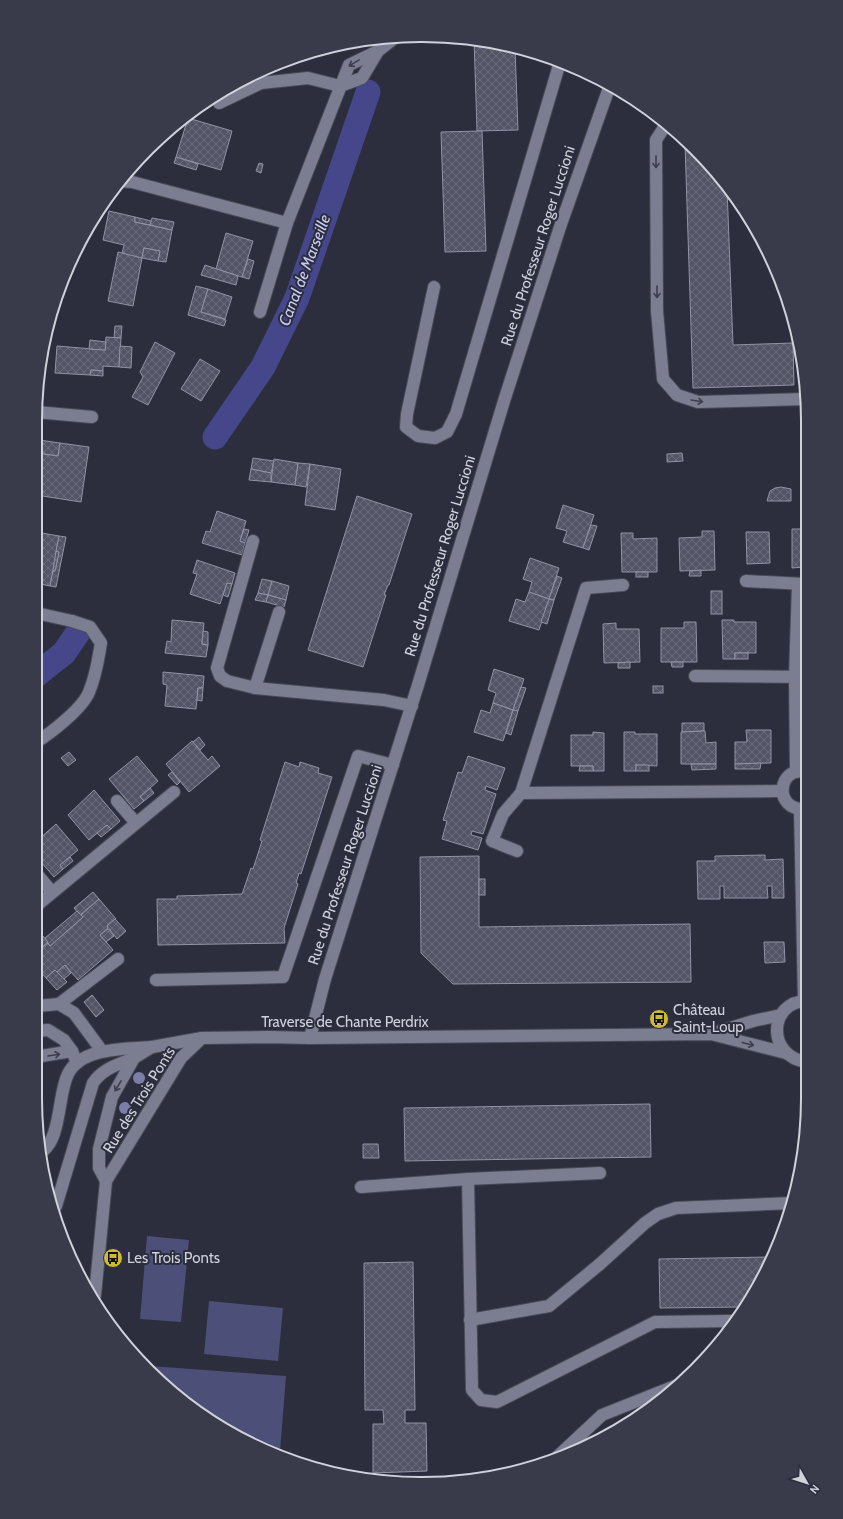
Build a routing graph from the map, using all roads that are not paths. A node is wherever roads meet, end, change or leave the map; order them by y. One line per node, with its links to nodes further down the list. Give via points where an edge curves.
1 (387, 44): 2 (street)
2 (378, 51): 4 (street, via 362,78); 4 (street, one-way to 4, via 349,65)
3 (558, 68): 10 (street, via 456,414 447,432 434,438 418,436 406,427)
4 (340, 86): 6 (street, via 308,78 261,83); 9 (street)
5 (608, 91): 25 (street, Rue du Professeur Roger Luccioni, via 560,226 504,401)
6 (219, 103)
7 (663, 129): 12 (street, one-way to 12, via 656,140 657,312 663,379 677,395 698,402)
8 (127, 182): 9 (street)
9 (287, 223): 11 (street)
10 (434, 287)
11 (260, 312)
12 (800, 398)
13 (42, 412): 14 (street)
14 (92, 416)
15 (253, 541): 24 (street, via 217,668 220,676 227,681)
16 (746, 582): 17 (street)
17 (801, 584)
18 (623, 585): 31 (street, via 586,588)
19 (279, 612): 24 (street)
20 (42, 614): 26 (street, via 90,627 101,643 89,694 69,717)
21 (801, 630): 23 (street)
22 (695, 676): 23 (street)
23 (800, 677): 28 (street)
24 (255, 688): 25 (street, via 384,700)
25 (412, 706): 27 (street, Rue du Professeur Roger Luccioni)
26 (42, 738)
27 (393, 765): 40 (street, via 358,756 283,977); 48 (street, Rue du Professeur Roger Luccioni, via 325,979)
28 (801, 772): 29 (street, via 786,778)
29 (782, 791): 31 (street); 33 (street, via 790,806)
30 (174, 792): 34 (street)
31 (521, 793): 35 (street, via 503,814 492,841)
32 (117, 801): 34 (street)
33 (801, 809)
34 (136, 823): 37 (street)
35 (518, 851)
36 (42, 880): 37 (street)
37 (52, 892): 38 (street)
38 (42, 901)
39 (118, 959): 42 (street)
40 (156, 980)
41 (801, 1002): 44 (street, Traverse de Chante Perdrix, via 789,1007)
42 (59, 1004): 43 (street); 51 (street, via 74,1013)
43 (42, 1006)
44 (781, 1014): 46 (street, Traverse de Chante Perdrix); 52 (street, via 777,1034)
45 (42, 1030): 50 (street, via 48,1030 64,1040)
46 (711, 1034): 48 (street, Traverse de Chante Perdrix); 52 (street, Traverse de Chante Perdrix, one-way to 52)
47 (202, 1038): 48 (street, Traverse de Chante Perdrix); 49 (street, Traverse de Chante Perdrix); 60 (street, Rue des Trois Ponts, via 181,1058)
48 (310, 1038)
49 (152, 1047): 51 (street, Traverse de Chante Perdrix); 54 (street, Rue des Trois Ponts)
50 (72, 1051): 53 (street, one-way to 50); 56 (street)
51 (102, 1051): 56 (street, Traverse de Chante Perdrix)
52 (786, 1053): 55 (street, Traverse de Chante Perdrix)
53 (42, 1056)
54 (134, 1058): 60 (street, Rue des Trois Ponts, one-way to 60, via 112,1096 99,1149 98,1168); 62 (street, via 105,1070 93,1083)
55 (801, 1061)
56 (77, 1063): 57 (street, Traverse de Chante Perdrix, via 68,1074 55,1131)
57 (45, 1149)
58 (600, 1173): 59 (street)
59 (468, 1179): 61 (street); 65 (street)
60 (106, 1181): 64 (street, Rue des Trois Ponts)
61 (361, 1187)
62 (57, 1203)
63 (786, 1203): 65 (street, via 676,1208 658,1214 549,1306)
64 (95, 1291)
65 (470, 1320): 66 (street, via 472,1390 482,1400 497,1402 655,1322)
66 (728, 1322)
67 (663, 1391): 68 (street, via 602,1415)
68 (566, 1448)

